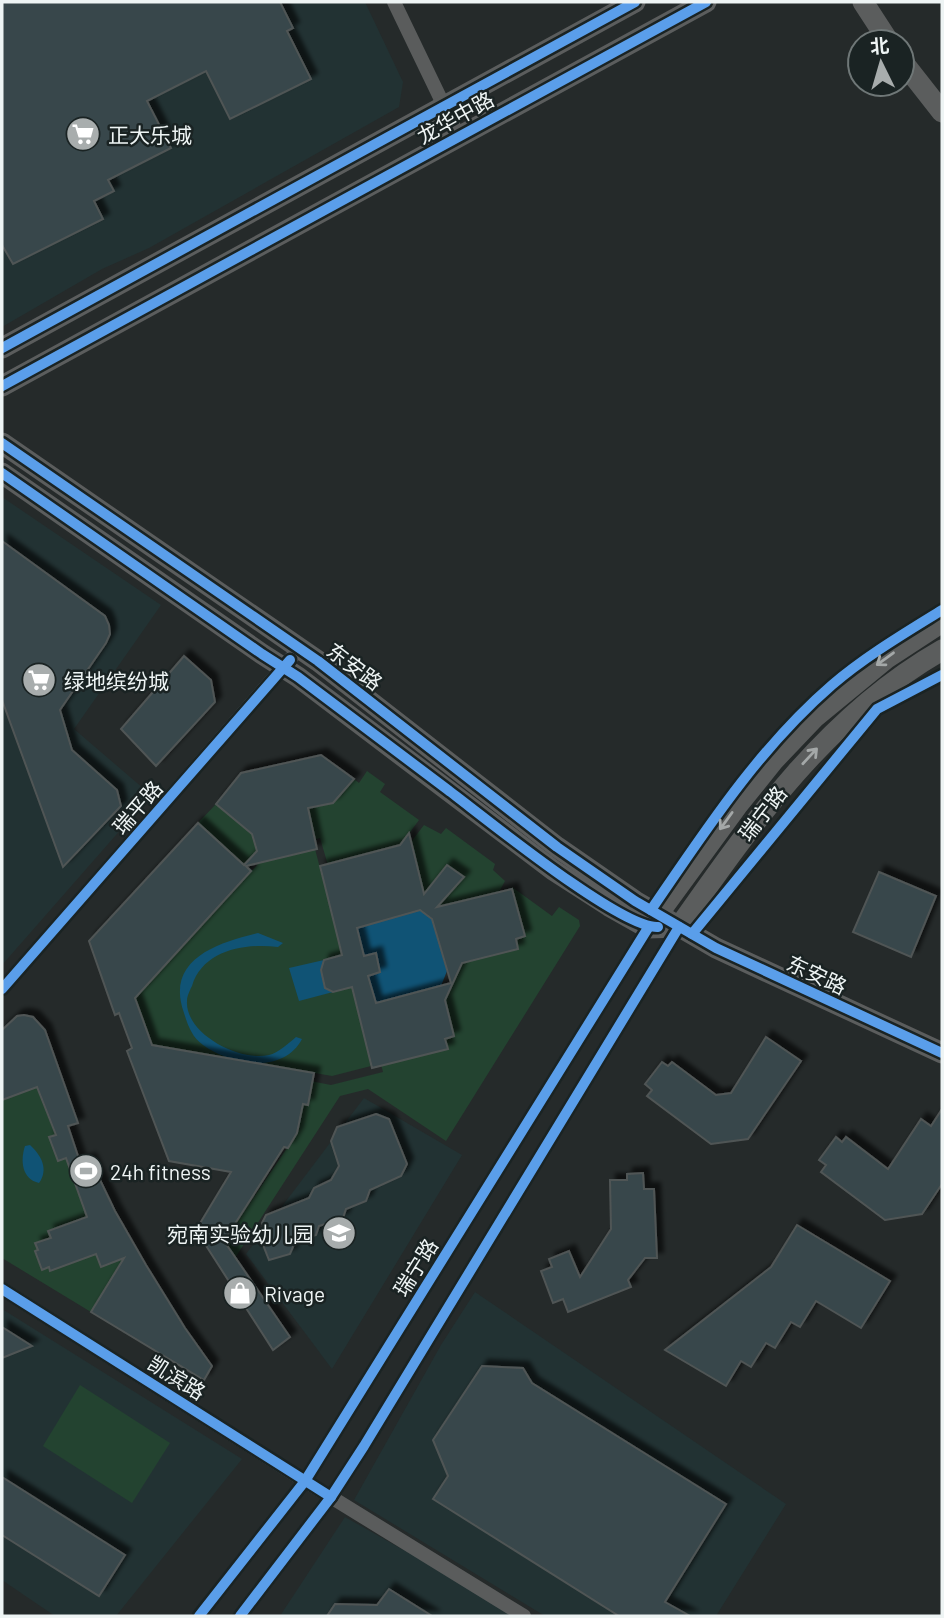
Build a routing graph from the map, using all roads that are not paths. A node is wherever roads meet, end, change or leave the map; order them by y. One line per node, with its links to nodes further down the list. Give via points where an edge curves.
1 (394, 2): 7 (street)
2 (635, 2): 7 (street, 龙华中路)
3 (706, 2): 9 (street, 龙华中路)
4 (863, 2): 5 (street)
5 (880, 28)
6 (916, 79): 8 (street)
7 (443, 105): 9 (street); 10 (street, 龙华中路)
8 (942, 112)
9 (459, 137): 11 (street, 龙华中路)
10 (2, 348)
11 (2, 386)
12 (2, 443): 15 (street, 东安路)
13 (2, 473): 17 (street, 东安路)
14 (942, 622): 18 (street, 瑞宁路, one-way to 18, via 887,658 814,718 774,760)
15 (299, 649): 17 (street, 瑞平路); 18 (street, 东安路)
16 (942, 650): 19 (street, 瑞宁路, one-way to 16, via 754,821 830,735 865,704)
17 (284, 668): 18 (street, 东安路, via 553,870 609,906); 20 (street, 瑞平路)
18 (653, 921): 19 (street, 东安路); 23 (street, 瑞宁路)
19 (678, 927): 21 (street, 东安路); 24 (street, 瑞宁路)
20 (2, 989)
21 (942, 1053)
22 (2, 1289): 23 (street, 凯滨路)
23 (305, 1481): 24 (street, 凯滨路); 25 (street, 瑞宁路)
24 (331, 1497): 26 (street, 瑞宁路); 27 (street, 凯滨路)
25 (199, 1616)
26 (240, 1616)
27 (524, 1616)

